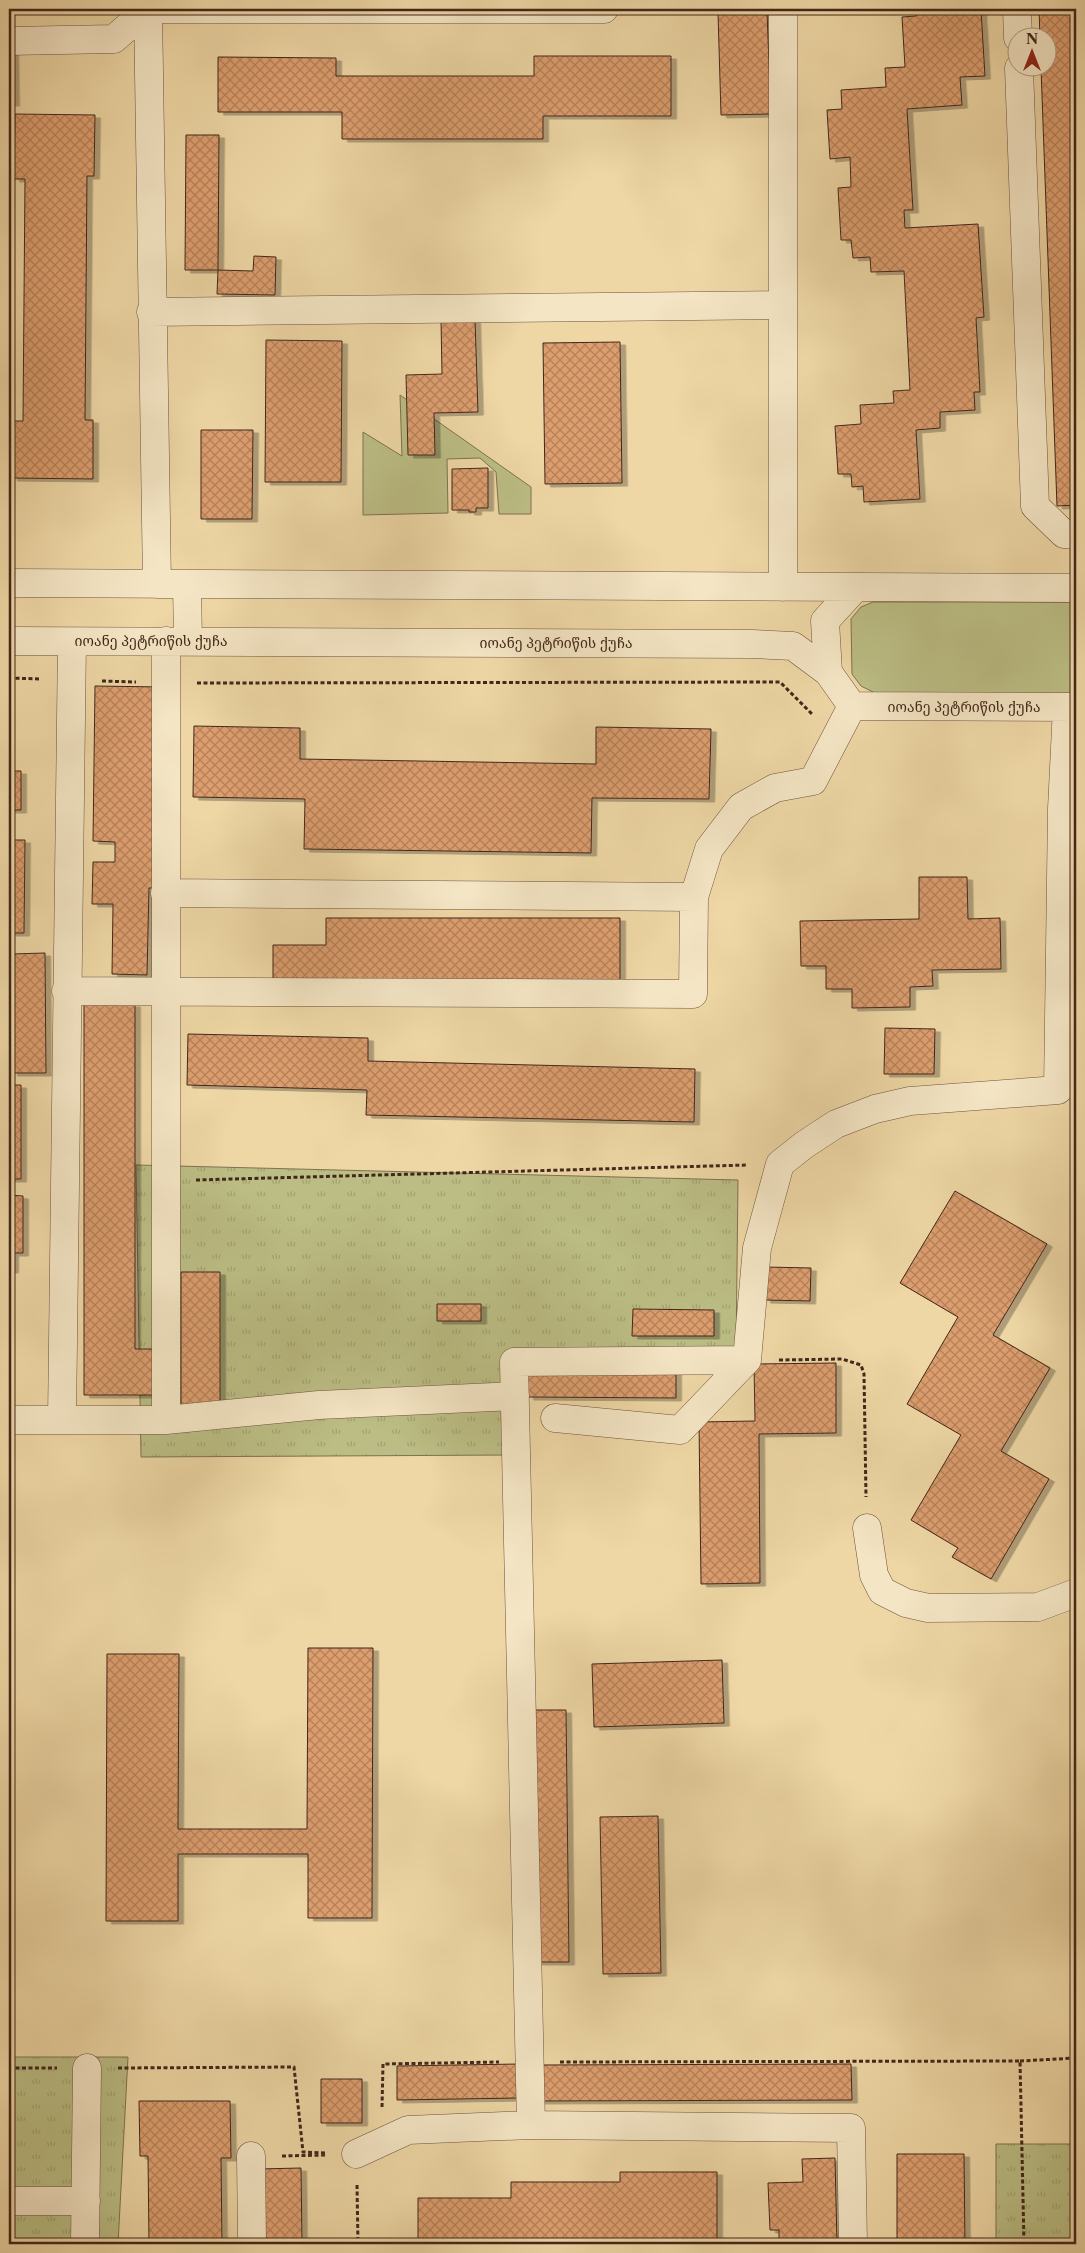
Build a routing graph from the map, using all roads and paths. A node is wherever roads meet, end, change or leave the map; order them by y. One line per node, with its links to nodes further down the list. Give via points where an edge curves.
1 (148, 9): 2 (street); 6 (street, via 114,38); 9 (street)
2 (602, 9)
3 (783, 9): 8 (street)
4 (1017, 9): 5 (street)
5 (1018, 28)
6 (9, 41)
7 (1019, 78): 10 (street, via 1035,506 1064,534)
8 (783, 305): 9 (street); 14 (street)
9 (151, 312): 12 (street)
10 (1076, 535)
11 (9, 583): 12 (street)
12 (157, 584): 13 (street)
13 (188, 584): 14 (street); 18 (street)
14 (783, 587): 15 (street)
15 (856, 587): 16 (street); 20 (street, via 825,621)
16 (1076, 588)
17 (9, 640): 19 (street, იოანე პეტრიწის ქუჩა)
18 (177, 640): 19 (street, იოანე პეტრიწის ქუჩა); 20 (street, იოანე პეტრიწის ქუჩა, via 793,646); 23 (street)
19 (72, 642): 22 (street)
20 (828, 672): 24 (street, იოანე პეტრიწის ქუჩა)
21 (9, 678): 22 (path)
22 (72, 679): 23 (path); 29 (street)
23 (166, 683): 26 (path, via 780,682); 27 (street)
24 (852, 706): 25 (street, იოანე პეტრიწის ქუჩა); 26 (street)
25 (1072, 707): 31 (street, via 1062,818 1058,1090 910,1101 875,1109 836,1124)
26 (835, 738): 28 (street, via 813,781 775,788 741,807 709,849)
27 (165, 893): 28 (street); 30 (street)
28 (694, 897): 30 (street, via 693,994)
29 (66, 991): 30 (street); 36 (street)
30 (165, 992): 32 (street)
31 (780, 1164): 32 (path); 33 (street, via 757,1248)
32 (166, 1181): 38 (street)
33 (747, 1360): 34 (street, via 514,1362); 35 (street, via 680,1430); 39 (path, via 842,1359 861,1365 864,1374)
34 (515, 1396): 38 (street, via 319,1405); 43 (street)
35 (554, 1418)
36 (62, 1419): 37 (street); 38 (street)
37 (9, 1420)
38 (166, 1420)
39 (867, 1528): 40 (street, via 874,1575 882,1591 906,1603 928,1608 1038,1607)
40 (1076, 1593)
41 (1076, 2058): 42 (path)
42 (1020, 2061): 43 (path); 56 (path)
43 (530, 2062): 46 (street); 47 (path, via 382,2064)
44 (9, 2068): 45 (path)
45 (87, 2068): 48 (path, via 294,2067 303,2152); 51 (street)
46 (531, 2125): 47 (street, via 408,2130); 55 (street, via 851,2128)
47 (382, 2142): 48 (street)
48 (356, 2154): 49 (path); 54 (path)
49 (251, 2156): 53 (street)
50 (9, 2201): 51 (street)
51 (86, 2201): 52 (street)
52 (85, 2244)
53 (252, 2244)
54 (358, 2244)
55 (853, 2244)
56 (1024, 2244)

